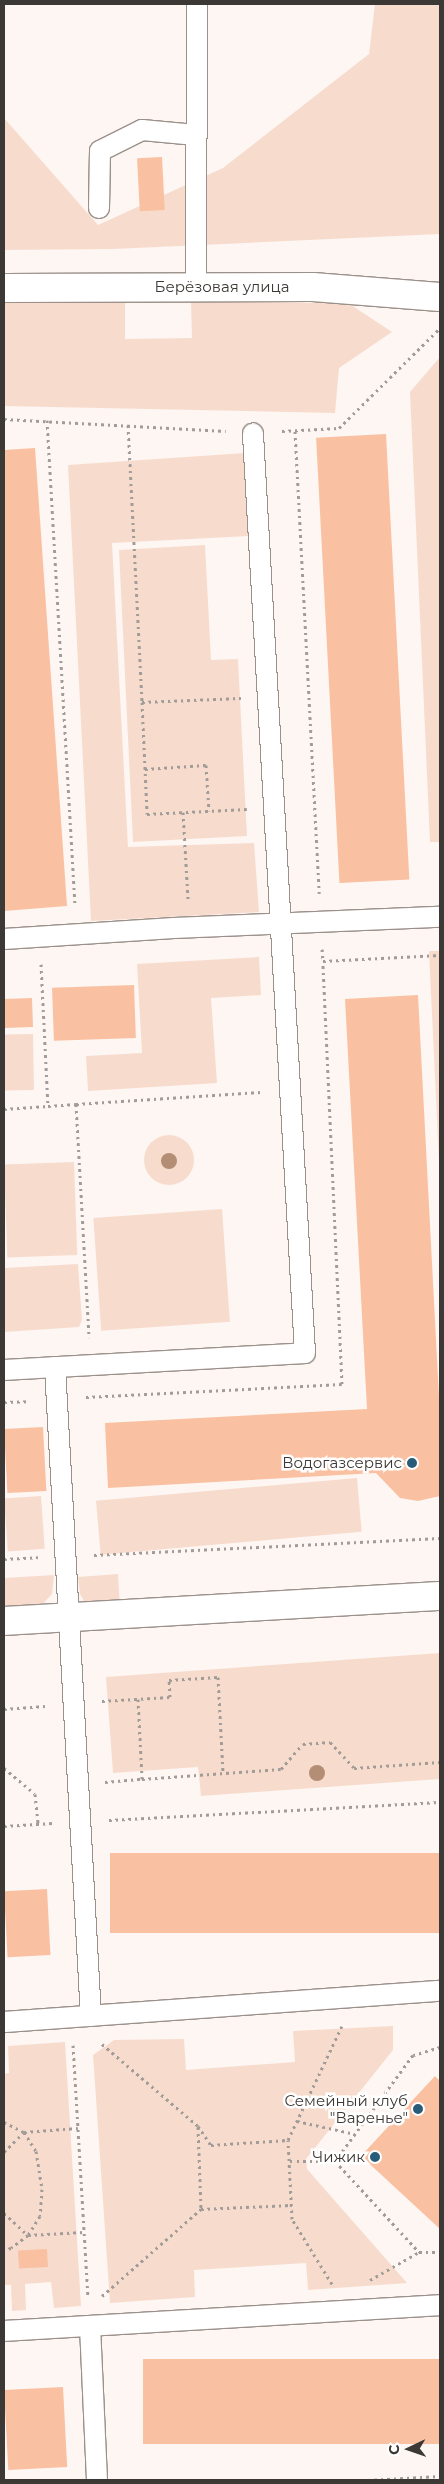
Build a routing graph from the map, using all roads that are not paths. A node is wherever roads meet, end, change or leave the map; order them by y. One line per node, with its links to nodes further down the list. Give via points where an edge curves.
1 (197, 4): 2 (lane)
2 (196, 135): 3 (lane, via 142,130 100,151); 4 (lane)
3 (99, 208)
4 (196, 287): 5 (street, Берёзовая улица); 6 (street, Берёзовая улица, via 313,287)
5 (4, 288)
6 (440, 297)
7 (253, 433): 9 (lane)
8 (440, 917): 9 (lane)
9 (281, 924): 10 (lane); 11 (lane, via 305,1353)
10 (4, 938)
11 (55, 1367): 12 (lane); 14 (lane)
12 (4, 1370)
13 (440, 1596): 14 (street)
14 (68, 1617): 15 (street); 17 (lane, via 80,1822)
15 (4, 1621)
16 (440, 1991): 17 (lane)
17 (81, 2016): 18 (lane)
18 (4, 2022)
19 (440, 2305): 20 (lane, via 344,2304)
20 (89, 2317): 21 (lane); 22 (lane)
21 (4, 2332)
22 (97, 2480)

